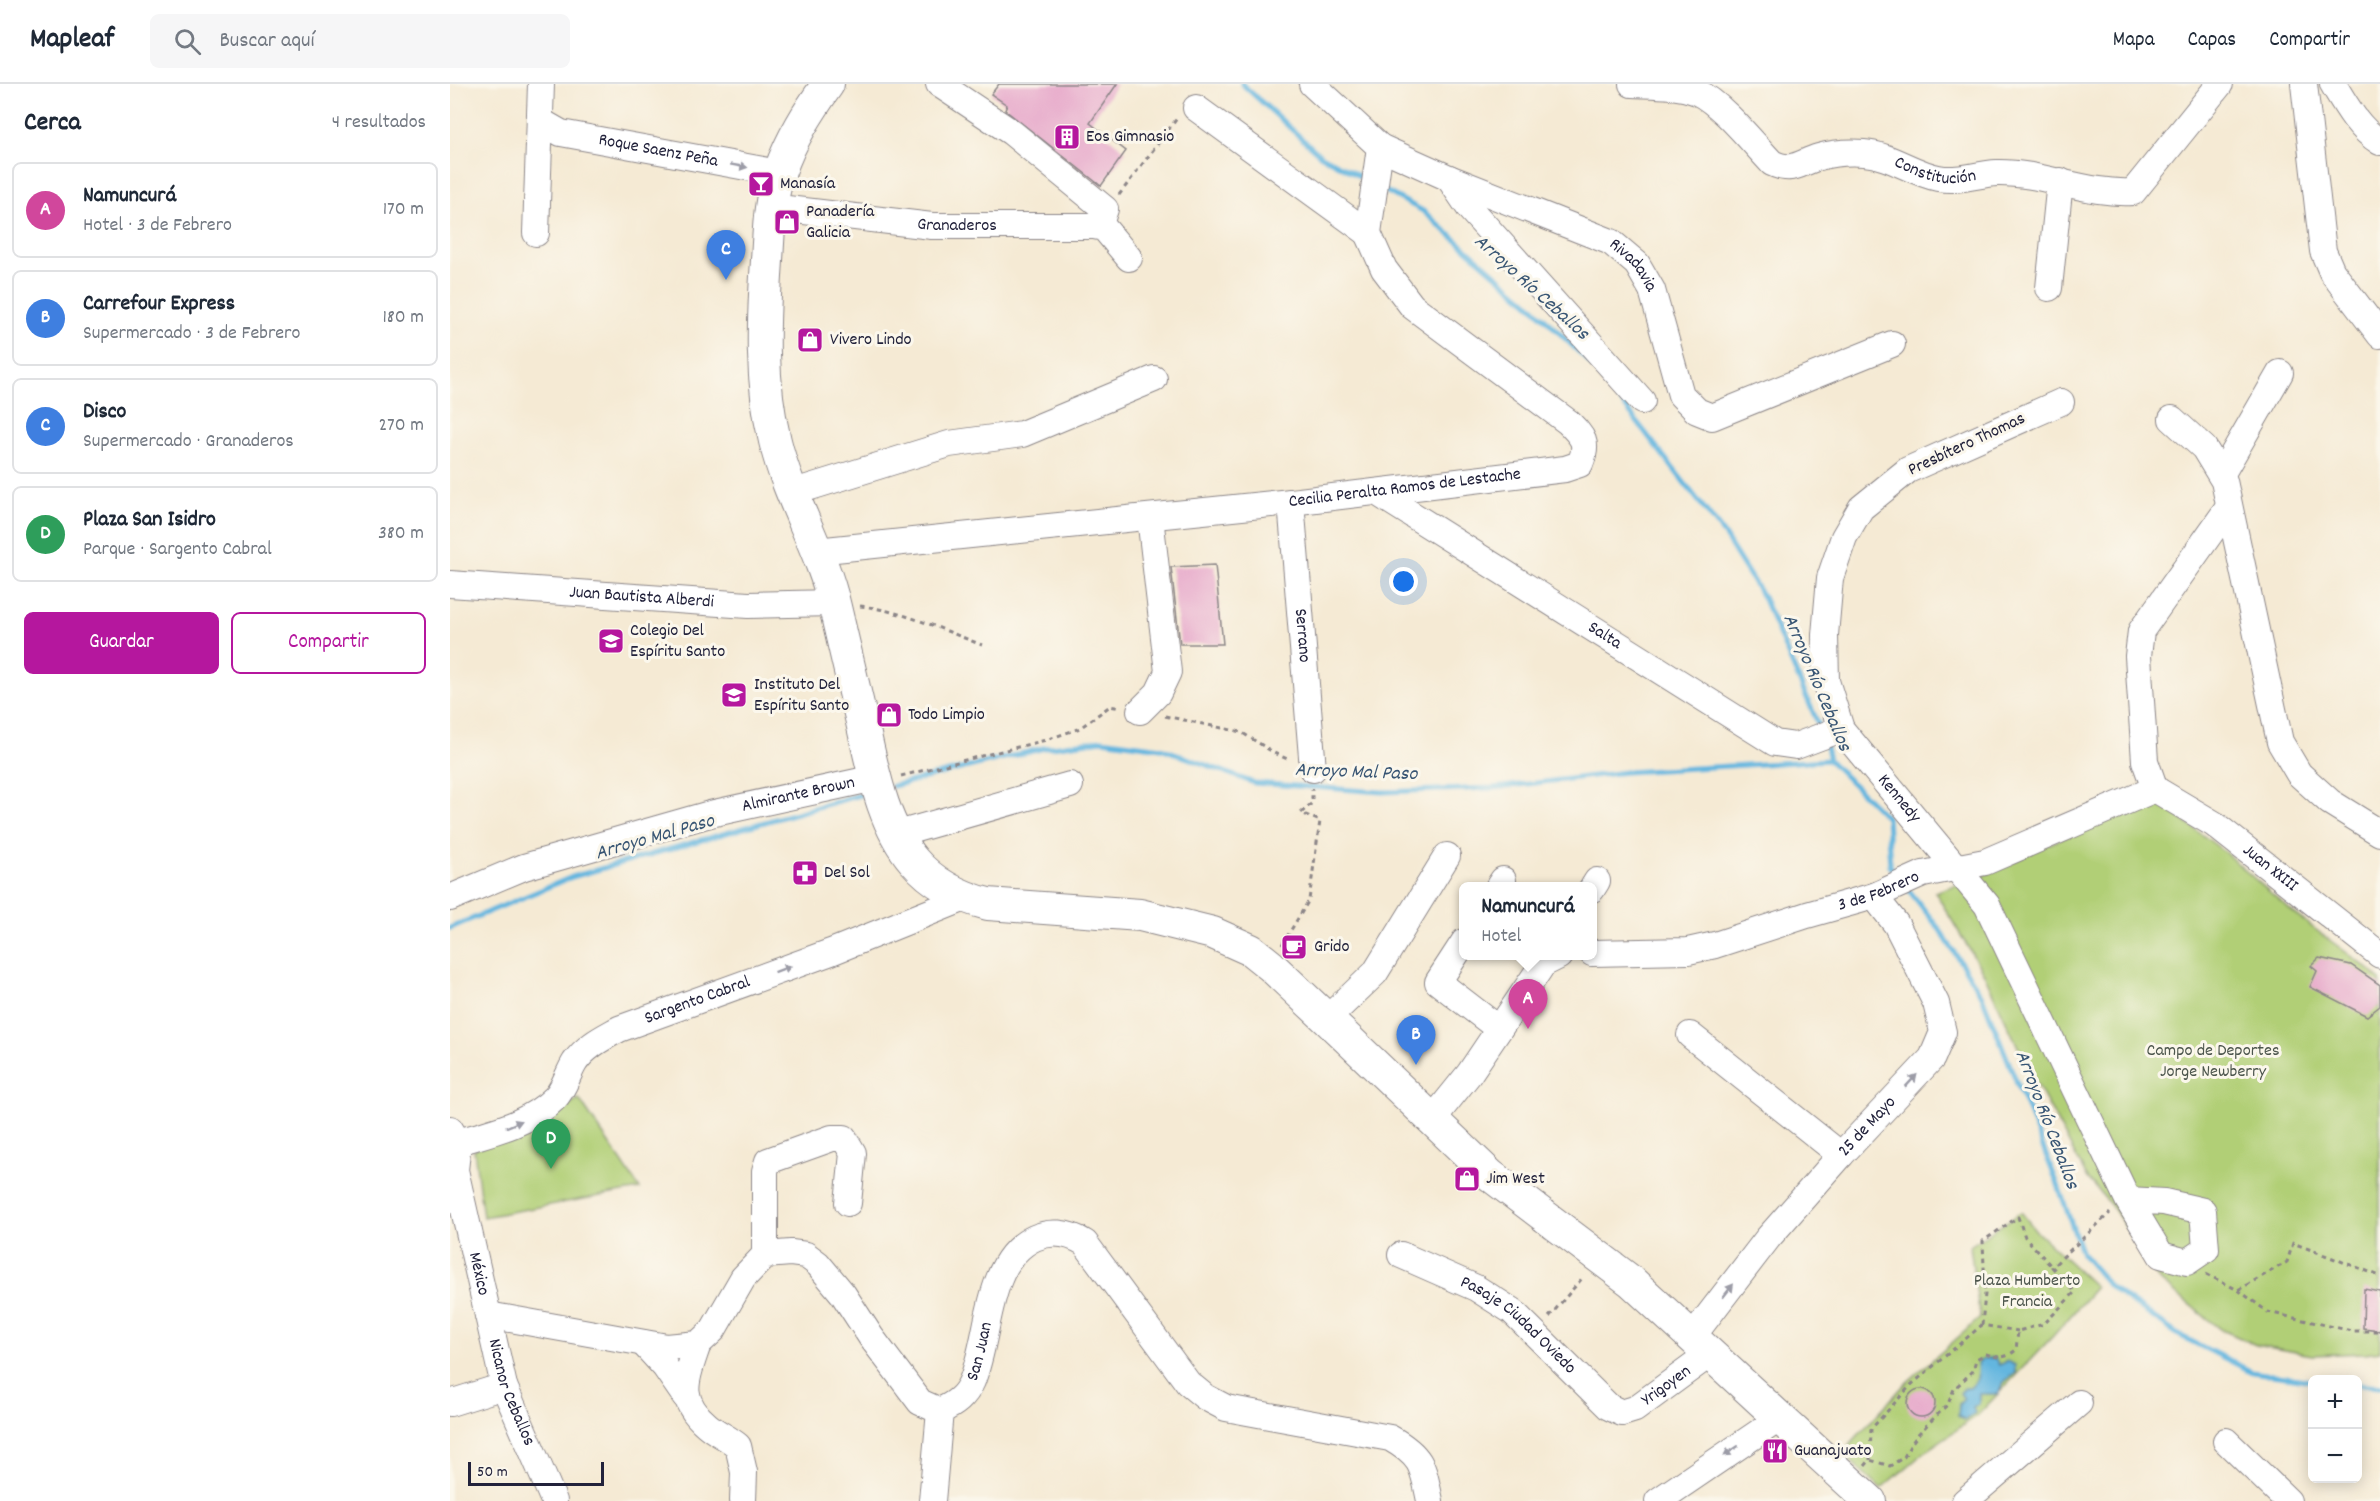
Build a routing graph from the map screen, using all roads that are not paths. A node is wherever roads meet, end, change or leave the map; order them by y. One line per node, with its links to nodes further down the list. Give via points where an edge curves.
1 (541, 84): 10 (street)
2 (828, 84): 13 (main road, via 790,143)
3 (939, 84): 18 (street, via 1011,132 1105,209)
4 (1312, 84): 12 (street, Rivadavia)
5 (1632, 84): 15 (street, Constitución, via 1695,91 1711,100 1772,163 1783,168 1819,157 1866,153 1937,178 1996,173)
6 (2220, 84): 15 (street, Constitución, via 2133,192 2112,193)
7 (2304, 84): 22 (street, via 2323,251 2332,272)
8 (2333, 84): 11 (street, via 2368,135)
9 (1196, 108): 17 (street)
10 (540, 121): 13 (street, Roque Saenz Peña, one-way to 13, via 561,134); 19 (street)
11 (2380, 142)
12 (1380, 147): 14 (street, Rivadavia); 17 (street)
13 (779, 173): 16 (main road)
14 (1449, 178): 23 (street, Rivadavia, via 1611,242 1637,264 1652,290 1681,394 1697,411 1712,417); 26 (street, via 1470,209)
15 (2060, 181): 21 (street)
16 (770, 207): 18 (street, Granaderos, via 932,226); 31 (main road, via 763,346 766,388 774,440)
17 (1369, 223): 30 (street, Cecilia Peralta Ramos de Lestache, via 1384,269 1412,306 1568,422 1582,437 1585,452 1580,465 1565,469)
18 (1099, 227): 20 (street)
19 (536, 233)
20 (1129, 258)
21 (2049, 288)
22 (2380, 335)
23 (1892, 344)
24 (2280, 373): 29 (street)
25 (1155, 379): 31 (street, via 1022,434 949,444)
26 (1642, 402)
27 (2061, 402): 39 (street, Presbítero Thomas, via 1908,470 1861,508 1844,537 1830,578 1825,635)
28 (2172, 419): 29 (street, via 2204,448)
29 (2221, 475): 33 (street)
30 (1376, 492): 32 (street, Cecilia Peralta Ramos de Lestache); 39 (street, Salta, via 1775,743 1796,746)
31 (791, 493): 35 (main road)
32 (1291, 502): 34 (street, Cecilia Peralta Ramos de Lestache); 40 (street, Serrano)
33 (2229, 507): 43 (street, via 2141,632 2138,656 2145,760); 44 (street, via 2280,742 2300,774 2330,802)
34 (1150, 517): 35 (street, Cecilia Peralta Ramos de Lestache); 38 (street, via 1168,672 1158,693)
35 (816, 551): 37 (main road)
36 (450, 584): 37 (street, Juan Bautista Alberdi, via 748,605)
37 (834, 603): 41 (main road)
38 (1140, 711)
39 (1833, 732): 47 (street, Kennedy)
40 (1313, 769)
41 (875, 778): 45 (main road); 49 (street, Almirante Brown, via 710,814 524,867)
42 (1070, 785): 45 (street)
43 (2155, 789): 47 (street, 3 de Febrero, via 1985,862); 53 (street, Juan XXIII, via 2214,824)
44 (2380, 833)
45 (898, 834): 50 (main road, via 931,878)
46 (1447, 856): 55 (street, via 1375,973)
47 (1956, 869): 48 (street, 3 de Febrero, via 1923,874); 63 (street, Kennedy, via 1987,905)
48 (1880, 893): 52 (street, 3 de Febrero, via 1688,951); 60 (street, 25 de Mayo, one-way to 48, via 1932,1058 1943,1032 1936,1003)
49 (450, 898)
50 (965, 898): 55 (main road, via 988,904 1140,915 1213,933 1251,950); 59 (street, Sargento Cabral, one-way to 50, via 498,1131 536,1114 557,1096 576,1060 593,1043 620,1029)
51 (1459, 950): 56 (street, via 1438,982)
52 (1597, 953)
53 (2380, 955)
54 (1550, 960): 56 (street, via 1543,964)
55 (1327, 1018): 58 (main road)
56 (1499, 1029): 58 (street)
57 (1690, 1035): 60 (street)
58 (1432, 1120): 69 (main road, via 1490,1175 1632,1282)
59 (454, 1135): 61 (street, México)
60 (1841, 1155): 69 (street, 25 de Mayo, one-way to 60, via 1768,1238)
61 (453, 1173): 66 (street, México)
62 (848, 1203): 64 (street, via 852,1153 844,1138 832,1138 768,1161)
63 (2121, 1204): 63 (street, Kennedy, via 2164,1202 2203,1211 2206,1249 2187,1262 2161,1255)
64 (765, 1255): 68 (street, via 743,1278 713,1330); 74 (street, via 791,1253 818,1264 920,1402)
65 (1401, 1255): 75 (street, Pasaje Ciudad Oviedo, via 1476,1288 1512,1311 1609,1407)
66 (488, 1315): 67 (street); 70 (street, Nicanor Ceballos)
67 (643, 1343): 68 (street, via 667,1347); 71 (street)
68 (698, 1344): 71 (street)
69 (1701, 1345): 75 (street, Yrigoyen, via 1635,1409); 76 (main road)
70 (504, 1386): 72 (street); 79 (street, Nicanor Ceballos)
71 (685, 1396): 80 (street, via 707,1425 738,1446 744,1472)
72 (450, 1403)
73 (2079, 1403): 84 (street)
74 (940, 1411): 81 (street); 82 (street, San Juan, via 957,1403 971,1382 999,1279 1008,1262 1031,1239 1050,1232 1073,1236 1085,1243 1188,1383 1204,1397 1226,1408 1390,1438 1420,1462)
75 (1622, 1413)
76 (1780, 1418): 78 (main road); 83 (street, one-way to 83)
77 (2226, 1442): 85 (street)
78 (1863, 1481)
79 (554, 1501)
80 (743, 1501)
81 (932, 1501)
82 (1430, 1501)
83 (1658, 1501)
84 (1965, 1501)
85 (2288, 1501)

